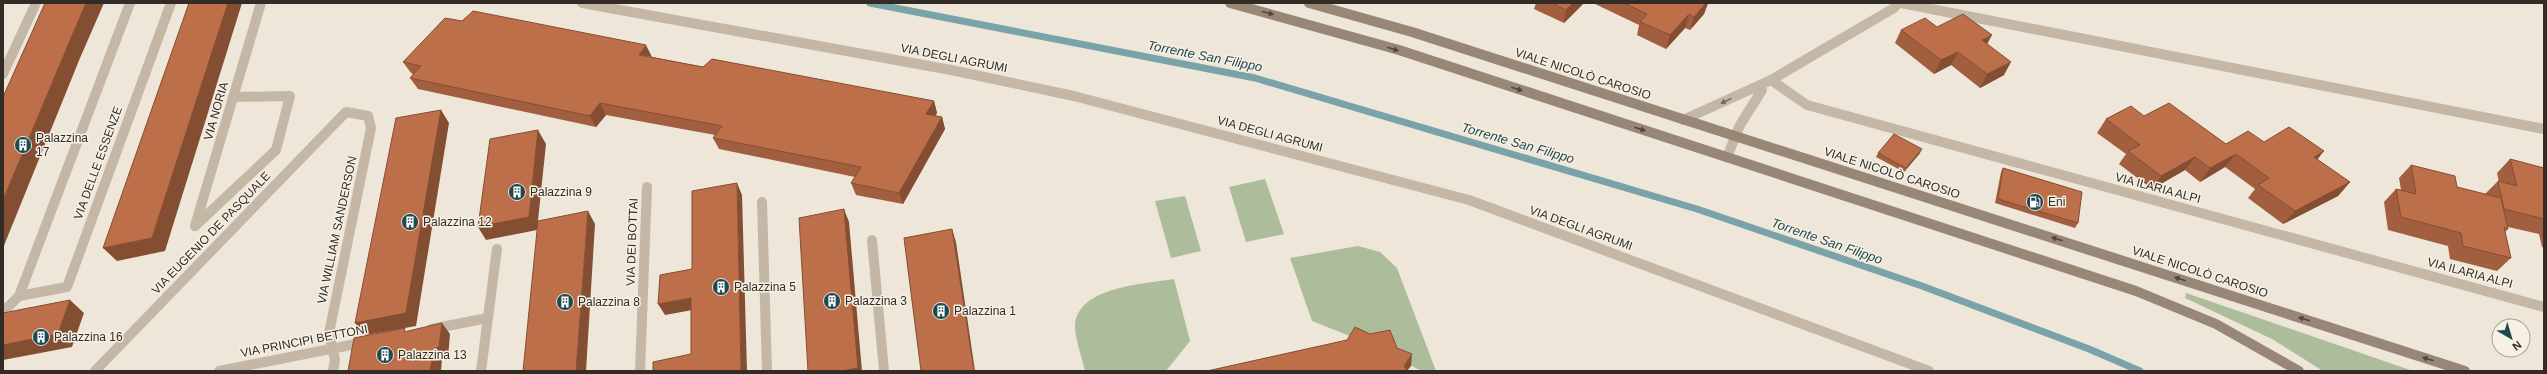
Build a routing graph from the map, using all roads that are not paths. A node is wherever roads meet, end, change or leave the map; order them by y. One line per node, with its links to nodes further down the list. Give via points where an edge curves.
1 (36, 3): 10 (street)
2 (130, 3): 24 (street)
3 (171, 3): 24 (street, VIA DELLE ESSENZE, via 67,287)
4 (261, 3): 14 (street, VIA NORIA)
5 (582, 3): 38 (street, VIA DEGLI AGRUMI, via 951,70 1074,96 1469,200)
6 (1230, 3): 19 (main road, one-way to 19, via 1399,50)
7 (1309, 3): 16 (main road, VIALE NICOLÒ CAROSIO, via 1412,32)
8 (1898, 3): 12 (street, via 1894,8)
9 (1901, 3): 17 (street)
10 (8, 54): 11 (street)
11 (3, 74)
12 (1771, 80): 13 (street); 25 (street, VIA ILARIA ALPI, via 1807,105)
13 (1761, 85): 16 (street, one-way to 16); 18 (street, via 1762,90)
14 (233, 97): 14 (street, VIA NORIA, via 290,96 276,150 195,226)
15 (346, 112): 30 (street, VIA WILLIAM SANDERSON, via 368,116 372,128 329,333); 31 (street, VIA EUGENIO DE PASQUALE)
16 (1683, 120): 18 (main road, VIALE NICOLÒ CAROSIO)
17 (2544, 129)
18 (1735, 137): 19 (street); 40 (main road, VIALE NICOLÒ CAROSIO, one-way to 18)
19 (1727, 158): 39 (main road, via 2172,304 2253,343)
20 (648, 187): 35 (street, VIA DEI BOTTAI)
21 (762, 202): 36 (street)
22 (872, 240): 37 (street)
23 (497, 249): 27 (street)
24 (19, 296): 26 (street)
25 (2544, 307)
26 (3, 312)
27 (488, 318): 28 (street); 34 (street)
28 (418, 332)
29 (379, 339): 30 (street, VIA PRINCIPI BETTONI)
30 (332, 348): 32 (street, VIA PRINCIPI BETTONI); 33 (street, VIA WILLIAM SANDERSON, via 335,360)
31 (95, 371)
32 (219, 371)
33 (333, 371)
34 (481, 371)
35 (640, 371)
36 (767, 371)
37 (884, 371)
38 (1929, 371)
39 (2299, 371)
40 (2465, 371)

